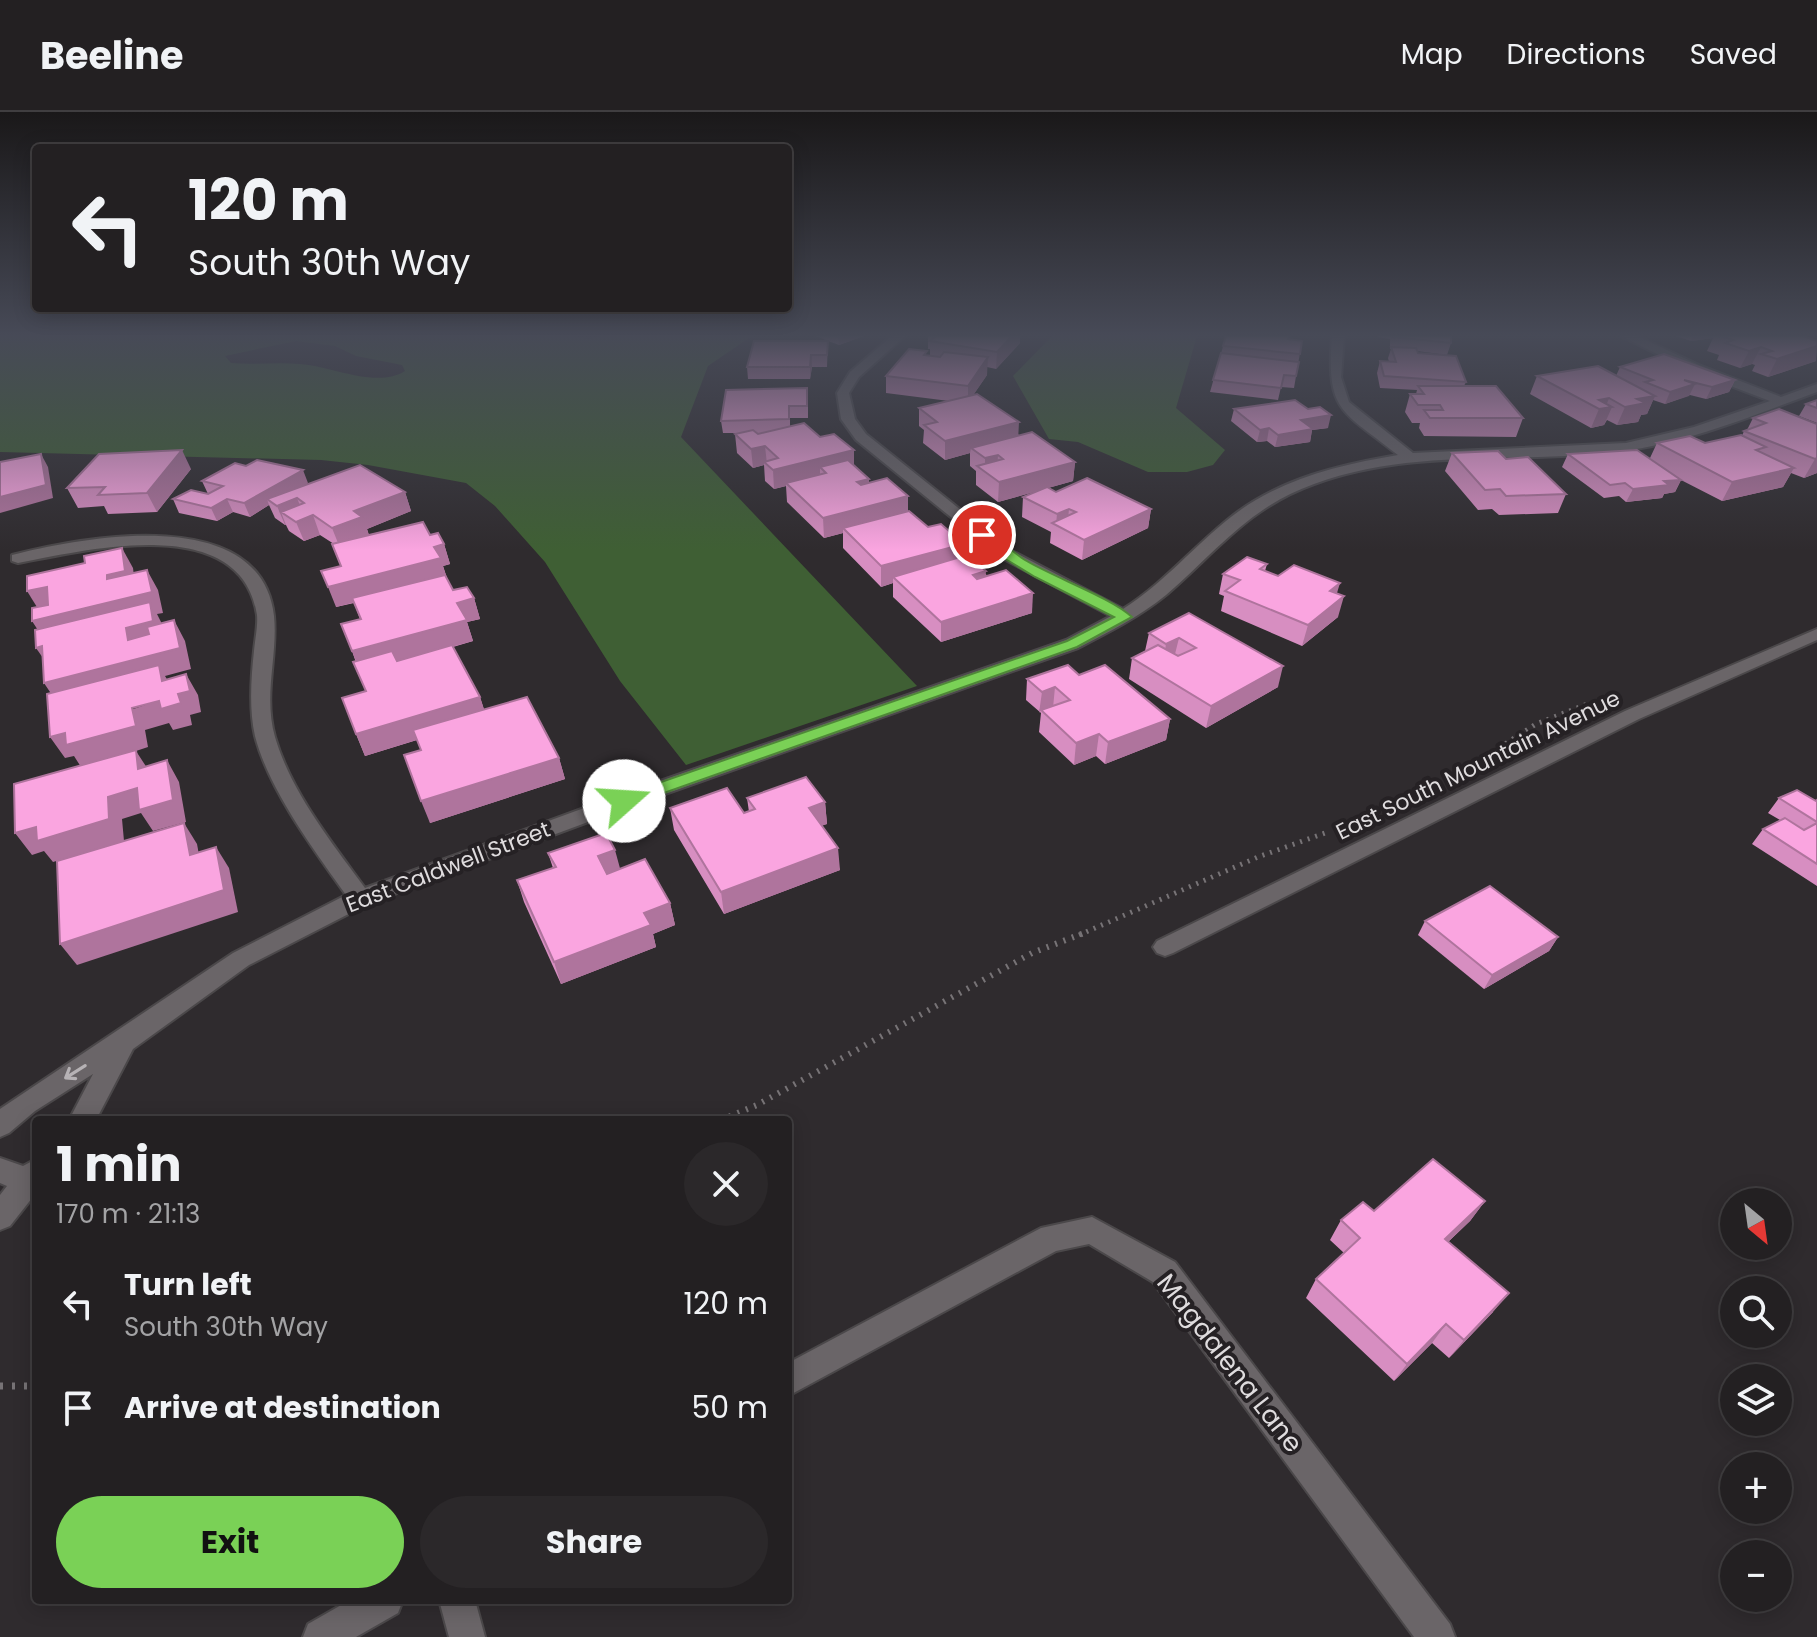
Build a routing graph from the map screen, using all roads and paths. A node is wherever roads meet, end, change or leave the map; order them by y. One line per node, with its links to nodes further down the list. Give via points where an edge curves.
1 (846, 407): 6 (street, via 861,437 1006,554)
2 (1347, 407): 4 (street)
3 (1763, 407): 4 (street, East Caldwell Street, via 1675,438 1627,447)
4 (1410, 458): 6 (street, East Caldwell Street, via 1347,468 1262,501)
5 (18, 558): 11 (street, via 147,540 181,541 240,562 259,587 265,617 265,736 315,836)
6 (1125, 617): 11 (street, East Caldwell Street, via 1072,644)
7 (1817, 634): 12 (street, East South Mountain Avenue, via 1632,715)
8 (1591, 703): 9 (path, via 1536,724)
9 (1490, 754)
10 (1329, 832): 15 (path, via 1032,953)
11 (360, 898): 13 (street, East Caldwell Street, via 241,959)
12 (1165, 947)
13 (125, 1041): 14 (street, East Caldwell Street); 16 (street, East Caldwell Street, one-way to 16)
14 (84, 1116)
15 (731, 1116)
16 (0, 1125)
17 (0, 1170): 18 (street)
18 (32, 1176): 19 (street)
19 (0, 1217)
20 (792, 1378): 27 (street, Magdalena Lane, via 1051,1238 1092,1230 1164,1272)
21 (0, 1386): 22 (path)
22 (32, 1386)
23 (378, 1604): 25 (street)
24 (458, 1604): 26 (street)
25 (321, 1637)
26 (467, 1637)
27 (1437, 1637)

